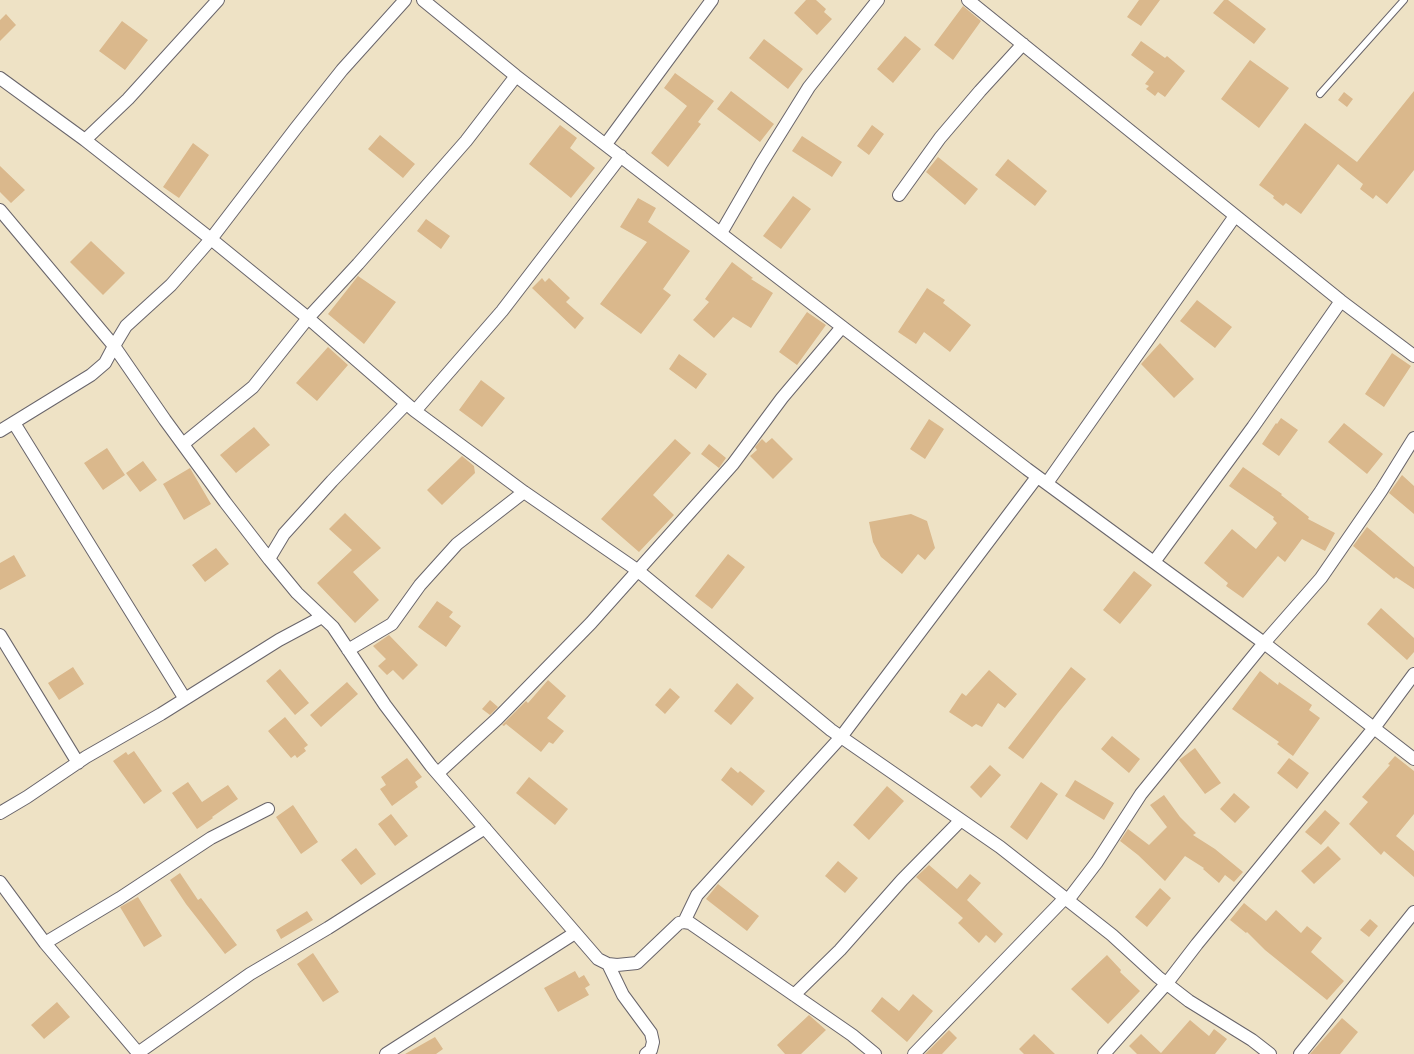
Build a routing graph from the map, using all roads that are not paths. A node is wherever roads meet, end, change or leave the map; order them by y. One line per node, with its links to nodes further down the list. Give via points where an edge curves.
1 (218, 0): 12 (street)
2 (405, 0): 19 (street, via 342,70)
3 (423, 0): 9 (street)
4 (712, 0): 13 (street)
5 (878, 0): 18 (street, via 809,87)
6 (968, 0): 8 (street)
7 (1404, 0): 11 (lane)
8 (1023, 44): 15 (street, via 940,138); 17 (street)
9 (516, 76): 13 (street); 21 (street, via 466,141)
10 (0, 78): 12 (street)
11 (1320, 94)
12 (86, 140): 19 (street)
13 (606, 144): 14 (street)
14 (621, 156): 18 (street); 25 (street, via 502,311)
15 (899, 195)
16 (0, 210): 23 (street)
17 (1236, 216): 20 (street); 30 (street)
18 (721, 233): 22 (street)
19 (211, 239): 21 (street); 23 (street, via 171,285 126,326)
20 (1341, 301): 24 (street); 33 (street, via 1254,427)
21 (308, 318): 25 (street); 29 (street, via 253,387)
22 (842, 327): 30 (street); 34 (street, via 782,398 733,464)
23 (114, 346): 26 (street, via 105,363 91,375); 29 (street)
24 (1414, 356)
25 (411, 408): 31 (street); 32 (street, via 284,534)
26 (14, 423): 27 (street); 40 (street)
27 (0, 431)
28 (1414, 438): 37 (street, via 1321,578)
29 (183, 444): 32 (street)
30 (1042, 480): 33 (street); 42 (street)
31 (524, 492): 34 (street); 38 (street, via 457,544 420,585 392,624)
32 (269, 559): 35 (street, via 297,593)
33 (1154, 562): 37 (street)
34 (637, 570): 42 (street); 45 (street, via 591,624)
35 (322, 616): 38 (street); 40 (street)
36 (0, 635): 44 (street)
37 (1264, 644): 41 (street); 51 (street, via 1141,794 1097,862)
38 (348, 650): 45 (street, via 385,705)
39 (1414, 674): 41 (street)
40 (185, 699): 44 (street)
41 (1374, 728): 43 (street); 57 (street)
42 (841, 737): 48 (street); 53 (street, via 697,895)
43 (1414, 759)
44 (78, 763): 47 (street)
45 (438, 773): 49 (street)
46 (268, 809): 55 (street, via 212,838)
47 (0, 813)
48 (961, 820): 51 (street); 58 (street)
49 (485, 828): 54 (street); 59 (street, via 250,974)
50 (0, 882): 55 (street)
51 (1066, 899): 57 (street, via 1112,934); 63 (street)
52 (1414, 912): 66 (street)
53 (684, 922): 56 (street, via 679,923 637,963); 58 (street, via 700,929)
54 (575, 933): 56 (street, via 598,959); 60 (street)
55 (45, 943): 59 (street)
56 (608, 964): 61 (street, via 623,995 651,1033 653,1042)
57 (1167, 983): 64 (street); 65 (street)
58 (794, 995): 62 (street)
59 (138, 1054)
60 (386, 1054)
61 (646, 1054)
62 (875, 1054)
63 (914, 1054)
64 (1104, 1054)
65 (1270, 1054)
66 (1300, 1054)

